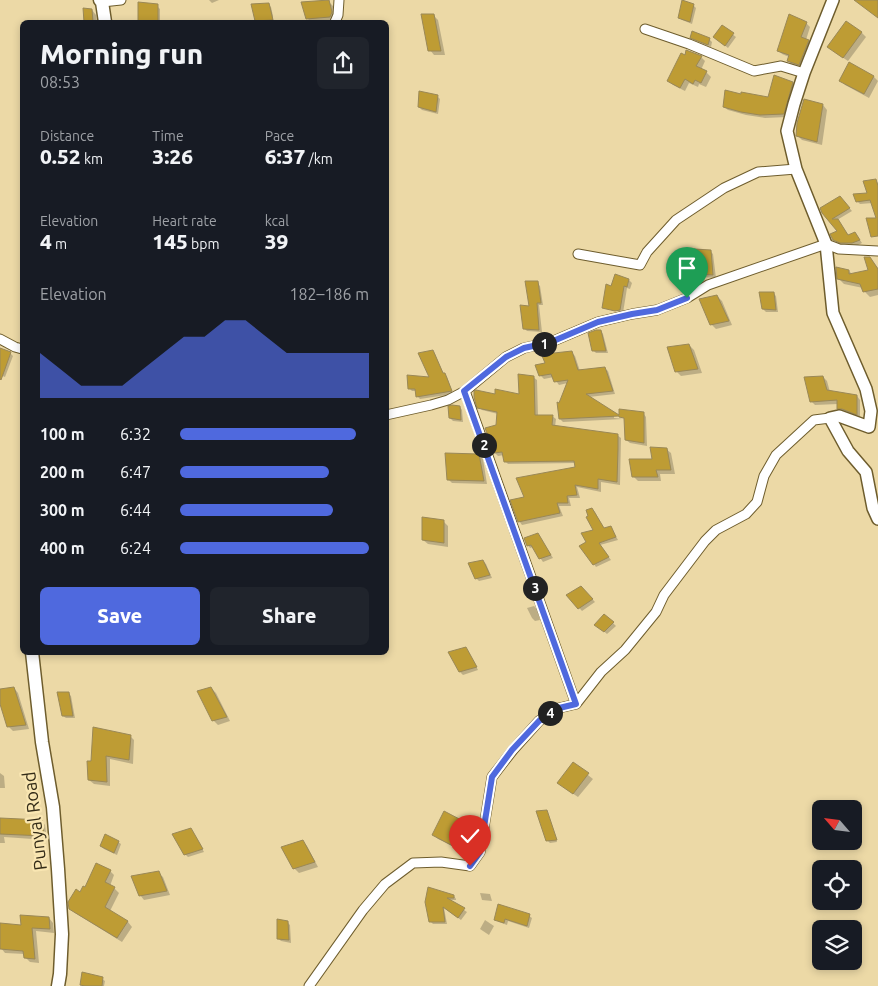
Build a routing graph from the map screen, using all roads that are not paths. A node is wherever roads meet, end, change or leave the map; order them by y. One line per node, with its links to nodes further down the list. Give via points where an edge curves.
1 (121, 0): 4 (street)
2 (339, 0): 6 (street)
3 (833, 0): 8 (street)
4 (101, 1): 5 (main road)
5 (105, 20)
6 (336, 20)
7 (645, 29): 8 (street, via 754,70 781,66)
8 (804, 73): 9 (street, via 788,131)
9 (796, 169): 10 (street); 12 (street, via 758,172 724,188 676,220 640,264)
10 (826, 244): 11 (street, via 839,249); 15 (street, via 708,285 657,310 598,322 551,342 524,348 506,357); 17 (street, via 833,313 866,389 870,427 839,416)
11 (878, 251)
12 (578, 254)
13 (0, 339): 14 (street)
14 (20, 348)
15 (464, 391): 16 (street, via 448,400); 20 (street)
16 (389, 414)
17 (830, 418): 18 (street, via 848,451 866,472); 20 (street, via 814,420 776,455 764,476 757,502 746,514 716,530 705,542 664,595 656,612)
18 (878, 519)
19 (32, 655): 21 (main road, Punyal Road, via 58,869 62,934)
20 (576, 704): 22 (street, via 555,709 539,721 492,777 480,852 470,866 441,862 413,864 384,884)
21 (58, 986)
22 (309, 986)

